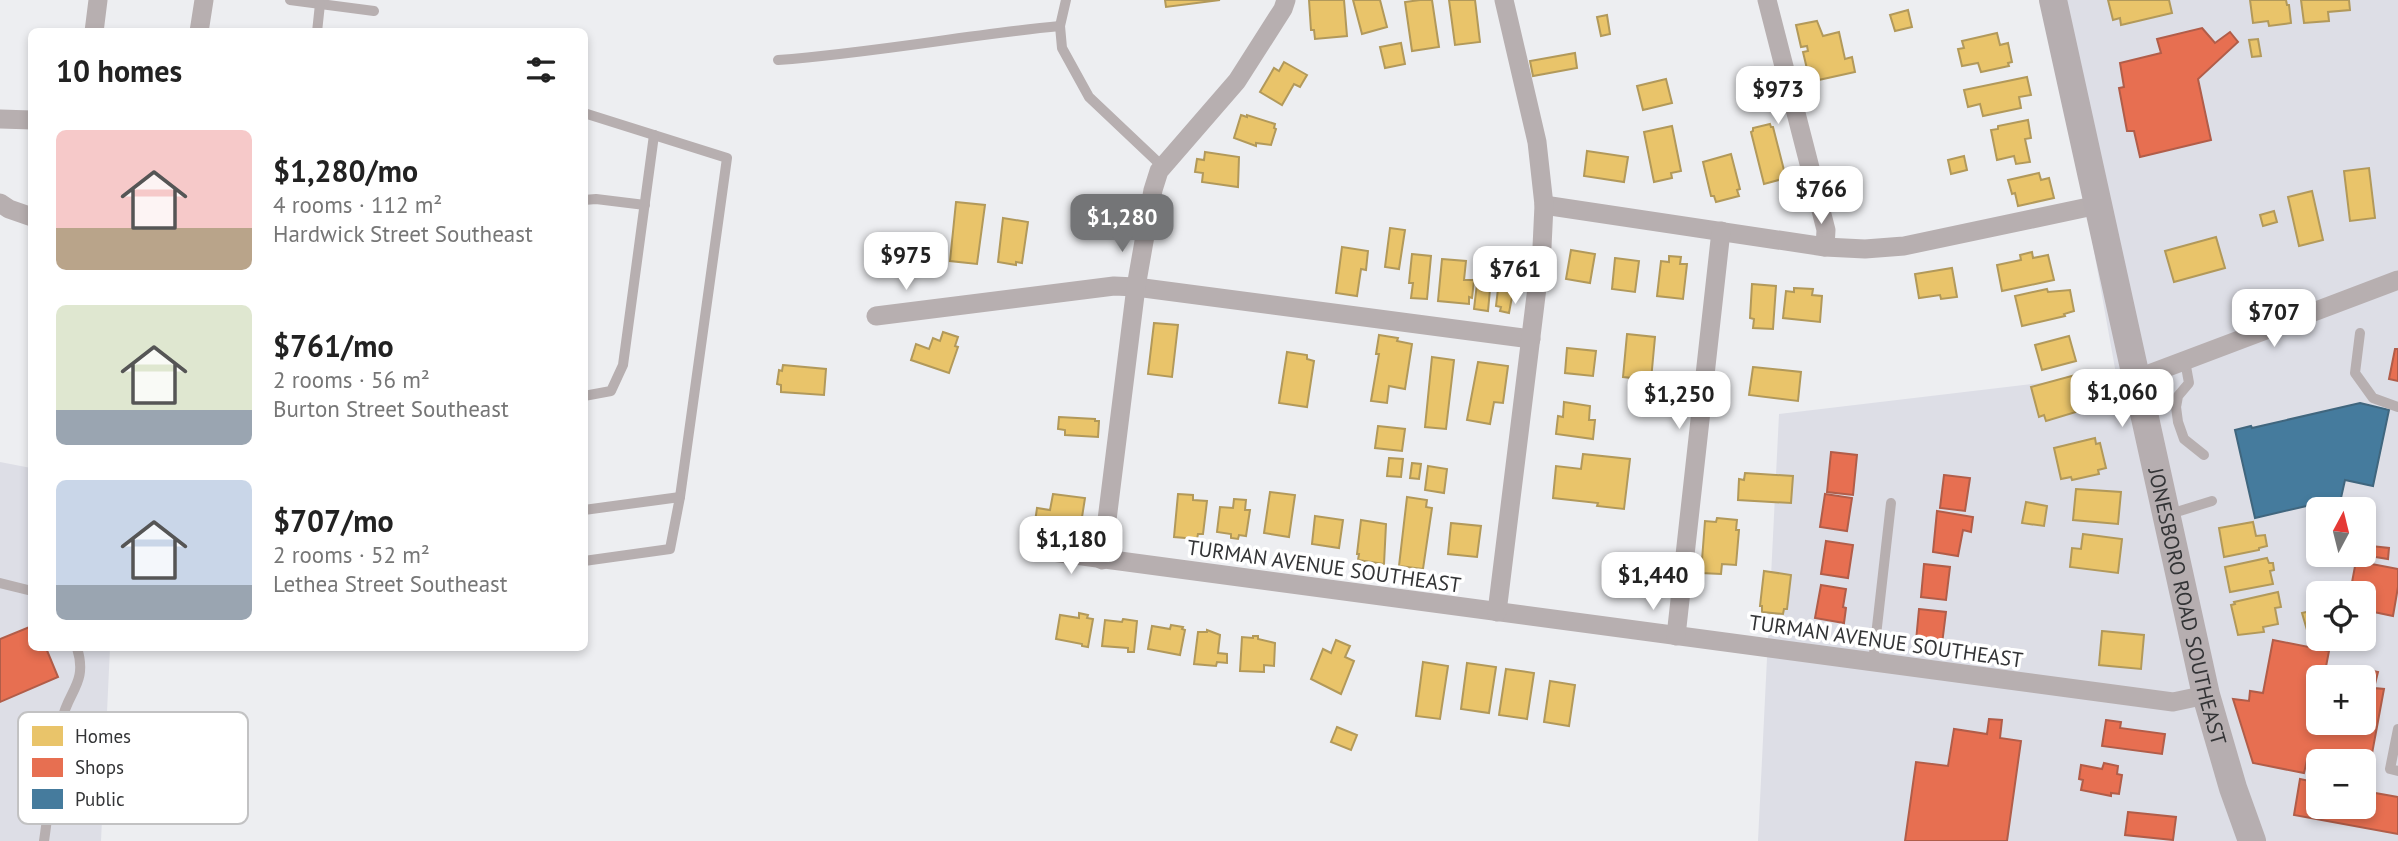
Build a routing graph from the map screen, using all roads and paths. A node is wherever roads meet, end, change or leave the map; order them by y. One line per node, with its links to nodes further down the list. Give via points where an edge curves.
1 (98, 0): 12 (street)
2 (204, 0): 13 (street)
3 (290, 0): 9 (lane)
4 (1066, 0): 11 (lane)
5 (1286, 0): 20 (street, via 1237,81)
6 (1504, 0): 24 (street, via 1537,142)
7 (1768, 0): 28 (street, via 1826,230)
8 (2053, 0): 25 (main road, JONESBORO ROAD SOUTHEAST)
9 (320, 4): 10 (lane); 14 (lane)
10 (374, 11)
11 (1060, 26): 15 (lane); 20 (lane, via 1062,48 1089,97)
12 (94, 28)
13 (200, 28)
14 (317, 28)
15 (778, 60)
16 (588, 114): 19 (lane)
17 (0, 119): 18 (street)
18 (28, 120)
19 (654, 135): 23 (lane); 39 (lane, via 727,158)
20 (1163, 167): 30 (street, via 1153,190)
21 (588, 200): 23 (lane)
22 (0, 203): 26 (street)
23 (645, 205): 36 (lane, via 623,365 611,391)
24 (1544, 205): 27 (street); 33 (street)
25 (2098, 205): 28 (street, via 1904,246); 35 (main road, JONESBORO ROAD SOUTHEAST)
26 (28, 216)
27 (1721, 231): 28 (street); 50 (street)
28 (1825, 247)
29 (2398, 281): 34 (street)
30 (1136, 288): 31 (street, via 1114,286); 33 (street); 46 (street)
31 (876, 316)
32 (2360, 333): 37 (lane, via 2355,373 2373,398)
33 (1531, 339): 49 (street)
34 (2185, 361): 35 (street); 38 (lane, via 2189,383 2178,396 2178,422 2184,439)
35 (2136, 379): 43 (main road, JONESBORO ROAD SOUTHEAST)
36 (588, 395)
37 (2398, 407)
38 (2204, 455)
39 (680, 498): 42 (lane); 45 (lane, via 670,549)
40 (2212, 501): 43 (lane)
41 (1891, 503): 52 (lane)
42 (588, 510)
43 (2166, 515): 53 (main road, JONESBORO ROAD SOUTHEAST)
44 (1045, 551): 46 (street, TURMAN AVENUE SOUTHEAST)
45 (588, 560)
46 (1102, 560): 49 (street, TURMAN AVENUE SOUTHEAST)
47 (0, 583): 48 (lane)
48 (28, 590)
49 (1497, 612): 50 (street, TURMAN AVENUE SOUTHEAST)
50 (1676, 636): 52 (street, TURMAN AVENUE SOUTHEAST)
51 (78, 651): 54 (lane, via 77,688)
52 (1873, 662): 53 (street, TURMAN AVENUE SOUTHEAST, via 2173,702)
53 (2206, 695): 57 (main road, JONESBORO ROAD SOUTHEAST)
54 (65, 712)
55 (2398, 729): 56 (lane, via 2390,769)
56 (2398, 771)
57 (2252, 841)

